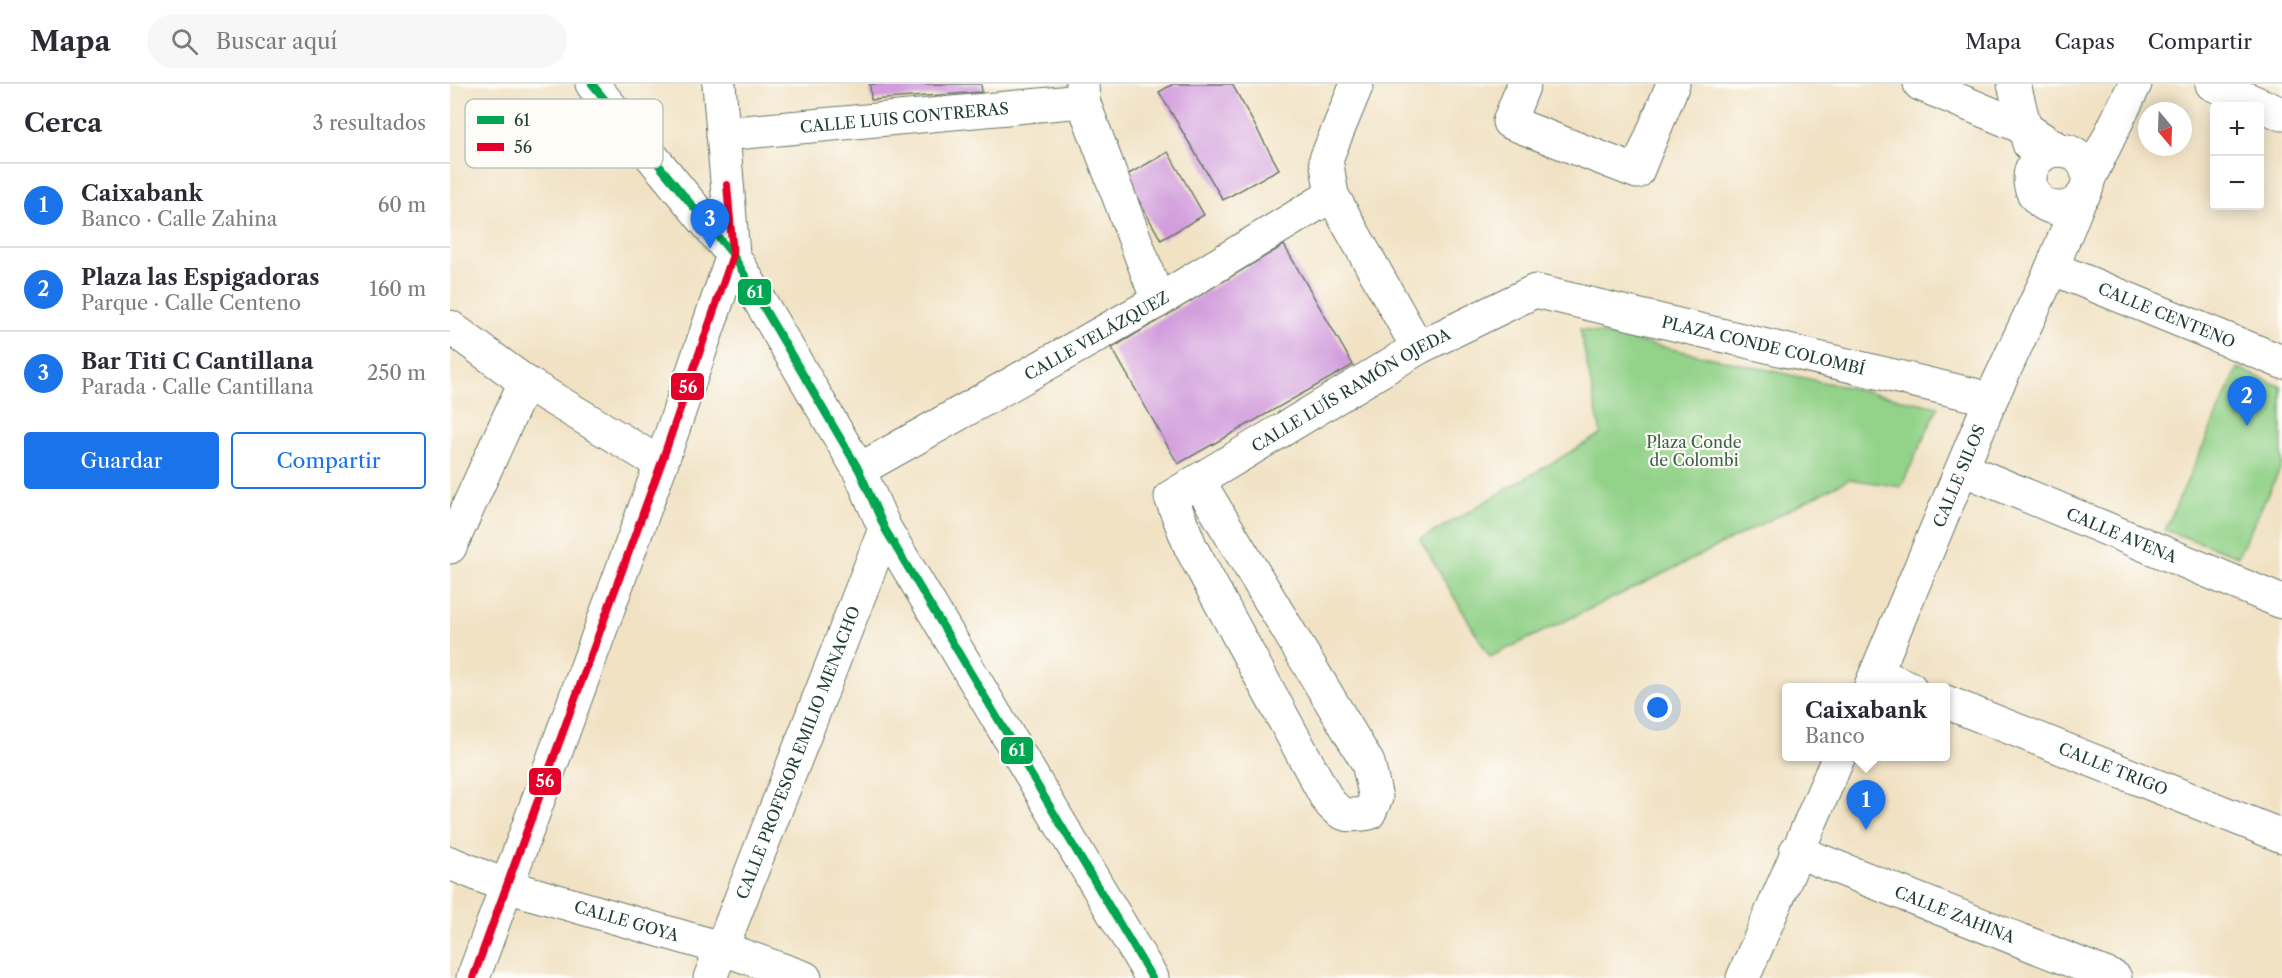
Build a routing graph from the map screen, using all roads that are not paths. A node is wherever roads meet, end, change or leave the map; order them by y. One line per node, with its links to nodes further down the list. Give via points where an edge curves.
1 (592, 84): 11 (street)
2 (719, 84): 14 (street)
3 (1357, 84): 17 (street, via 1326,159)
4 (1524, 84): 5 (street, via 1509,122 1637,172)
5 (1673, 84)
6 (1920, 84): 13 (street)
7 (2013, 84): 13 (street)
8 (2135, 84): 16 (street, CALLE SILOS, via 2111,136)
9 (2212, 84): 12 (street)
10 (1082, 93): 14 (street, CALLE LUIS CONTRERAS); 21 (street)
11 (604, 99)
12 (2282, 114)
13 (2025, 128): 16 (street)
14 (723, 134): 18 (street)
15 (661, 168): 18 (street)
16 (2068, 170): 19 (street, CALLE SILOS); 19 (street, via 2030,183 2038,199)
17 (1332, 195): 21 (street, CALLE VELÁZQUEZ); 23 (street)
18 (733, 255): 27 (street); 29 (street)
19 (2052, 268): 24 (street, CALLE CENTENO); 26 (street, CALLE SILOS)
20 (1535, 291): 23 (street, CALLE LUÍS RAMÓN OJEDA); 26 (street, PLAZA CONDE COLOMBÍ)
21 (1158, 301): 29 (street, CALLE VELÁZQUEZ)
22 (450, 327): 25 (street)
23 (1418, 348): 30 (street, CALLE LUÍS RAMÓN OJEDA)
24 (2282, 362)
25 (525, 382): 27 (street); 32 (street)
26 (1991, 399): 28 (street, CALLE SILOS)
27 (661, 464): 40 (street)
28 (1963, 469): 33 (street, CALLE AVENA); 34 (street, CALLE SILOS)
29 (859, 470): 31 (street)
30 (1185, 490): 30 (street, via 1191,548 1327,800 1335,812 1350,816 1369,813 1376,798 1368,763)
31 (885, 529): 41 (street, CALLE PROFESOR EMILIO MENACHO); 45 (street)
32 (450, 547)
33 (2282, 602)
34 (1874, 681)
35 (1950, 704): 37 (street, CALLE TRIGO)
36 (1837, 761): 38 (street)
37 (2282, 836)
38 (1796, 851): 46 (street); 47 (street, CALLE ZAHINA)
39 (450, 863): 40 (street, CALLE GOYA)
40 (506, 886): 41 (street, CALLE GOYA); 42 (street)
41 (721, 948): 43 (street, CALLE PROFESOR EMILIO MENACHO); 44 (street, CALLE GOYA)
42 (473, 978)
43 (710, 978)
44 (805, 978)
45 (1152, 978)
46 (1743, 978)
47 (2115, 978)

